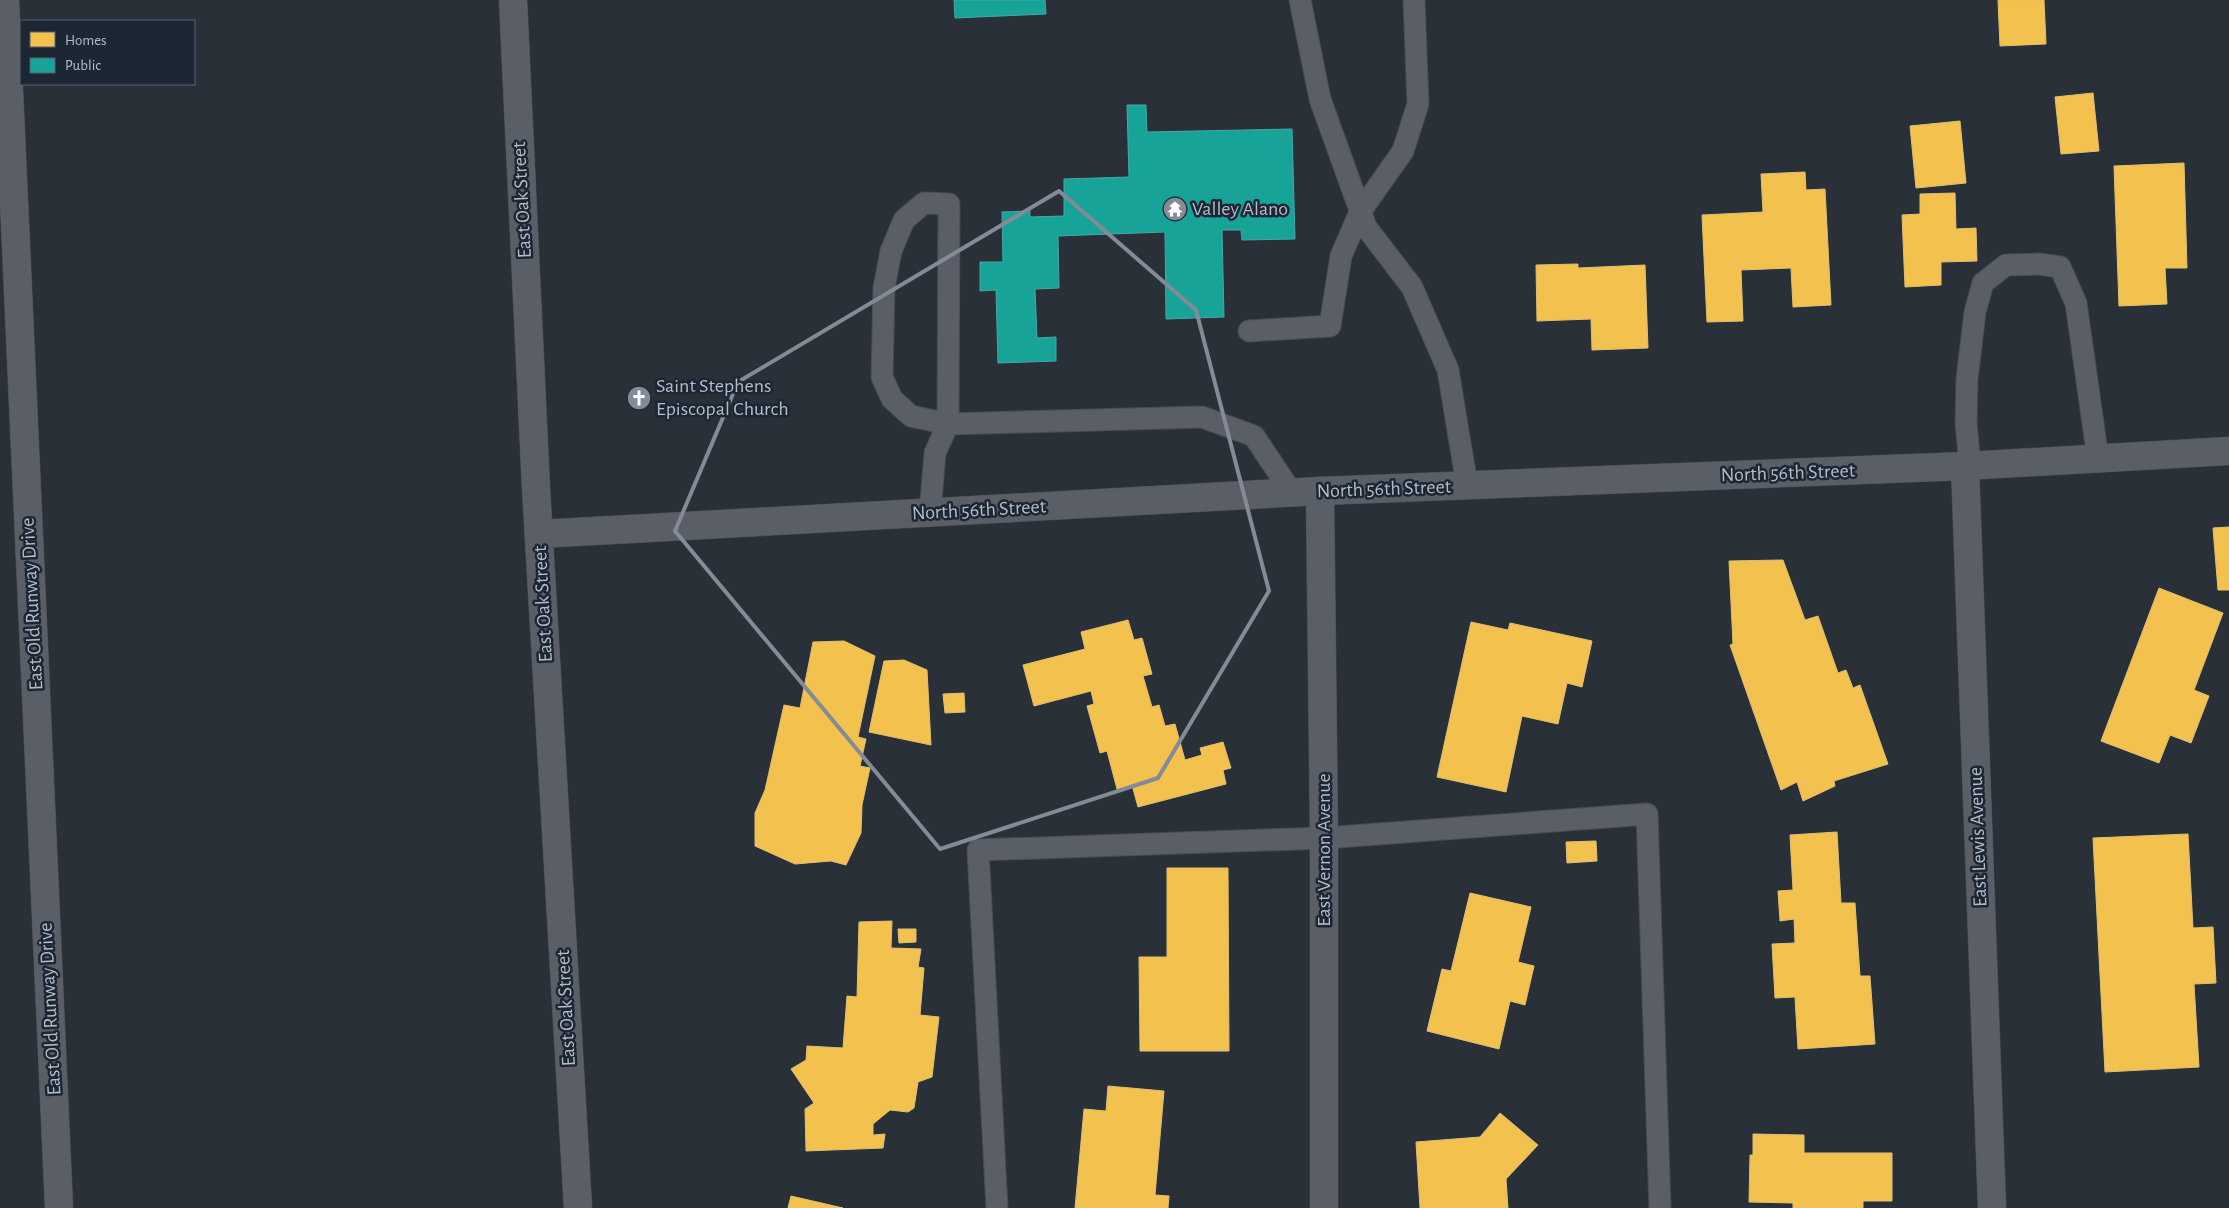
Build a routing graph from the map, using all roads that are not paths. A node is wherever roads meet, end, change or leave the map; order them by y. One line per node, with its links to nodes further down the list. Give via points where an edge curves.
1 (5, 0): 17 (street, East Old Runway Drive)
2 (513, 0): 15 (street, East Oak Street)
3 (1300, 0): 5 (lane, via 1320,99)
4 (1414, 0): 5 (lane, via 1418,104 1403,151)
5 (1360, 212): 6 (lane, via 1341,256 1330,326); 11 (lane, via 1366,227 1412,287 1448,370)
6 (1249, 331)
7 (948, 424): 7 (lane, via 949,204 924,204 904,220 891,251 884,288 882,377 892,399 911,416); 13 (lane, via 1202,417 1254,436); 14 (lane, via 935,453)
8 (2229, 451): 9 (street, North 56th Street)
9 (2098, 459): 10 (street, North 56th Street); 10 (lane, via 2076,303 2060,268 2039,264 2006,265 1984,283 1975,312 1967,379)
10 (1967, 466): 11 (street, North 56th Street); 22 (street, East Lewis Avenue)
11 (1467, 485): 12 (street, North 56th Street)
12 (1320, 491): 13 (street, North 56th Street); 16 (street, East Vernon Avenue)
13 (1292, 492): 14 (street, North 56th Street)
14 (930, 513): 15 (street, North 56th Street)
15 (539, 534): 18 (street, East Oak Street)
16 (1324, 838): 19 (lane, via 978,850); 20 (street, East Vernon Avenue); 21 (lane, via 1647,814)
17 (60, 1208)
18 (578, 1208)
19 (997, 1208)
20 (1324, 1208)
21 (1660, 1208)
22 (1992, 1208)

